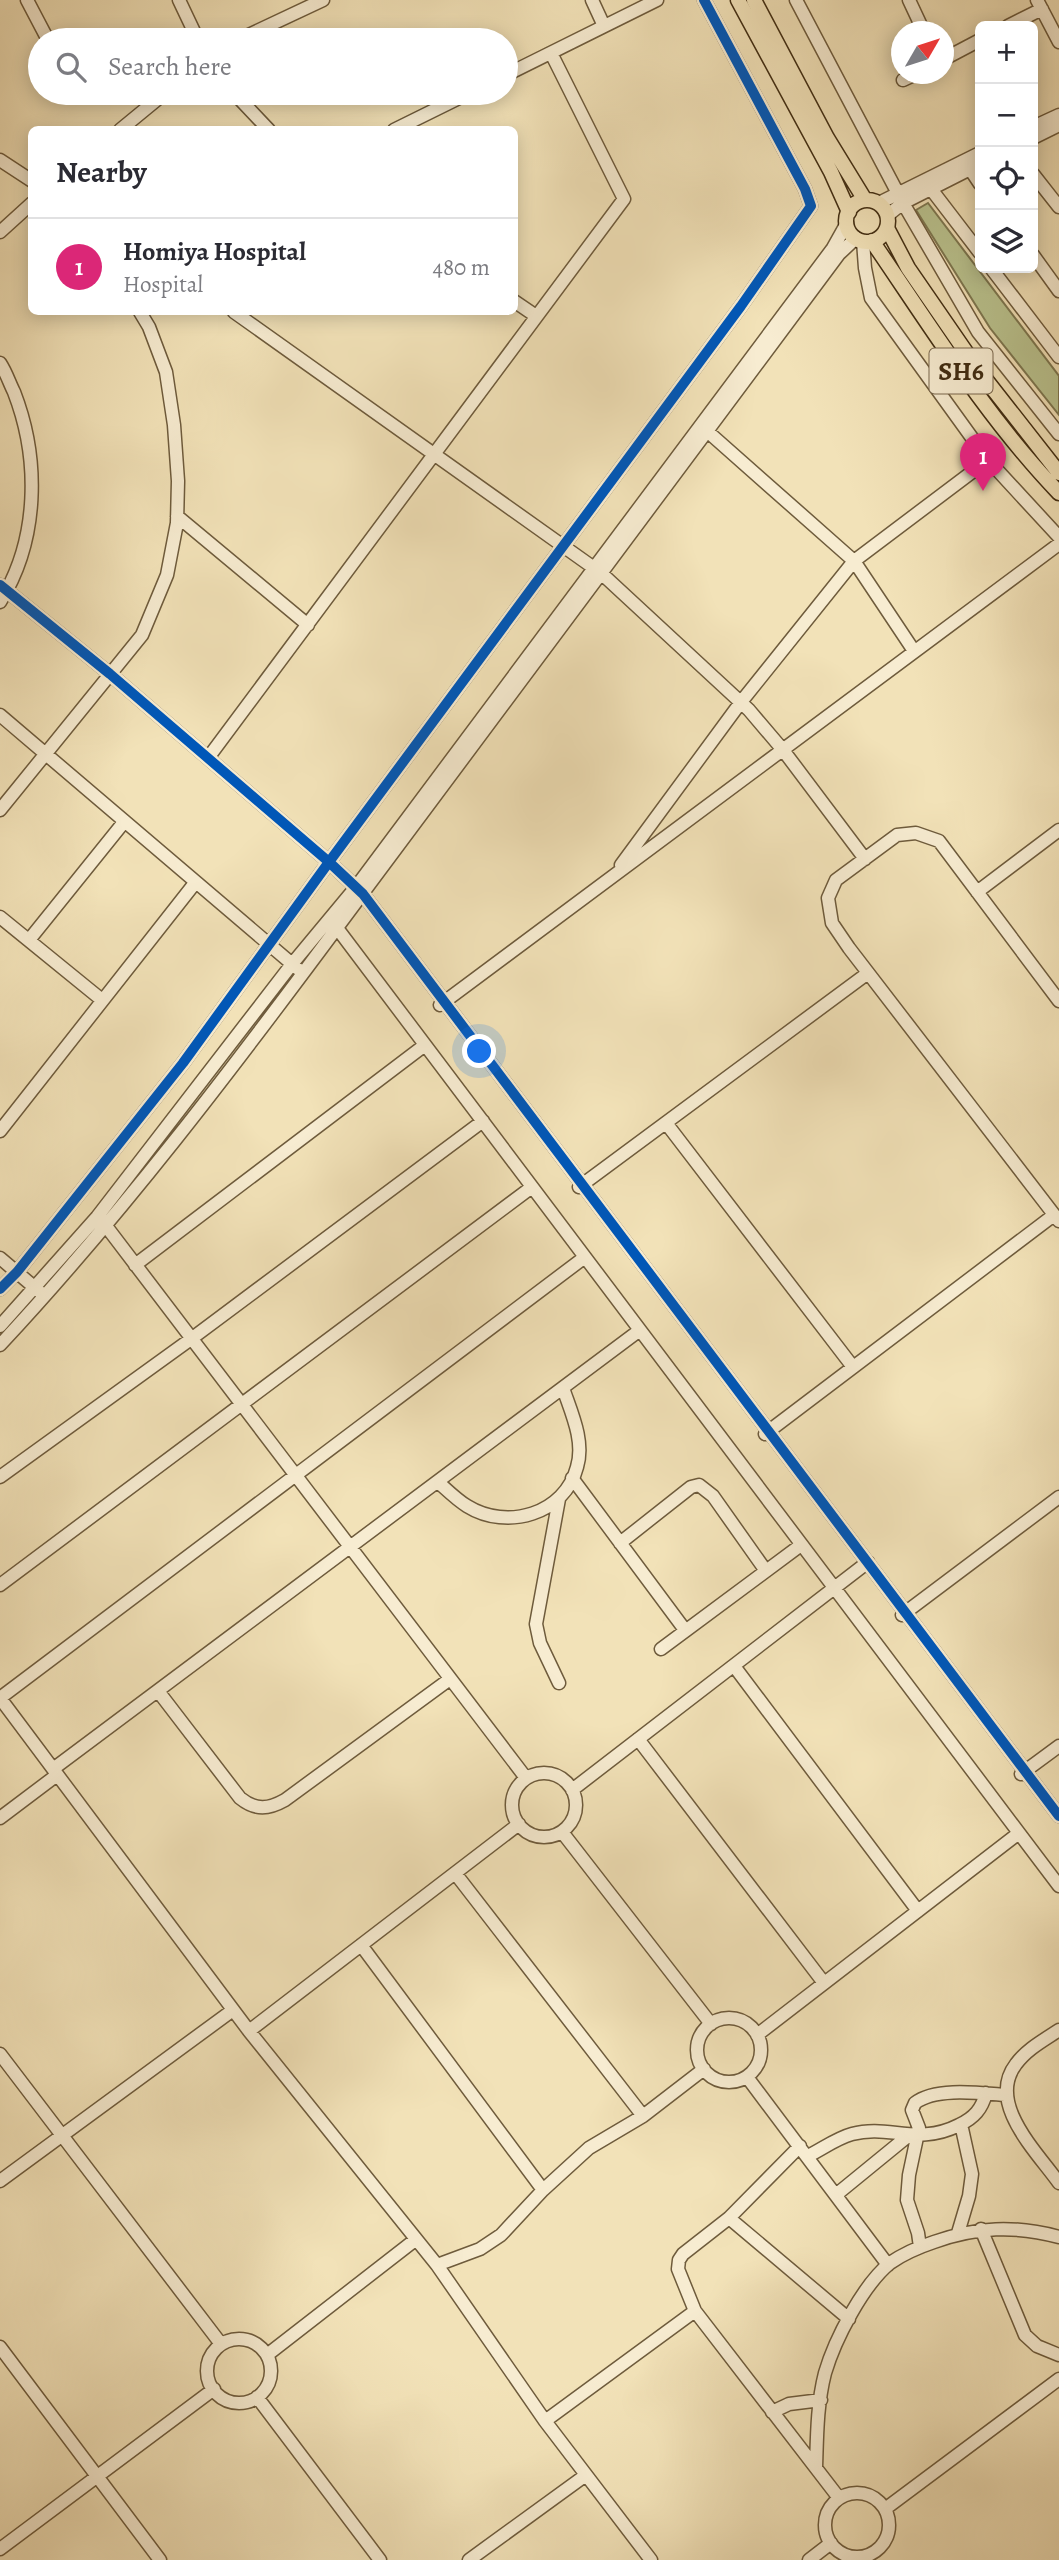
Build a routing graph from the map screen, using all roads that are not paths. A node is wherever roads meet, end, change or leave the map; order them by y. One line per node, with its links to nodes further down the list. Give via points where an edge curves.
1 (27, 0): 15 (street)
2 (179, 0): 16 (street)
3 (323, 0): 17 (street)
4 (592, 0): 14 (street)
5 (657, 0): 14 (street)
6 (704, 0): 65 (street, via 811,206)
7 (738, 0): 43 (main road, SH6, via 831,172)
8 (754, 0): 42 (main road, SH6, via 840,160)
9 (796, 0): 39 (street)
10 (909, 0): 12 (street)
11 (1039, 4): 13 (street); 18 (street)
12 (919, 21)
13 (1015, 21)
14 (604, 26): 20 (street)
15 (42, 28)
16 (192, 28)
17 (264, 28)
18 (1059, 41)
19 (975, 43): 21 (street)
20 (551, 53): 22 (street); 53 (street, via 624,199)
21 (954, 53)
22 (518, 69)
23 (150, 105): 29 (street)
24 (245, 105): 30 (street)
25 (445, 105): 31 (street)
26 (1059, 115): 27 (street)
27 (1038, 125)
28 (1059, 125): 32 (street)
29 (125, 126)
30 (264, 126)
31 (402, 126)
32 (1038, 136)
33 (975, 156): 39 (street)
34 (0, 160): 36 (street)
35 (975, 167): 38 (street)
36 (28, 178)
37 (1038, 180): 41 (street)
38 (931, 189): 39 (street); 46 (street)
39 (901, 198): 42 (street); 57 (street, via 978,332)
40 (28, 207): 44 (street)
41 (1059, 207)
42 (880, 212): 43 (main road, via 856,203); 45 (main road, via 879,239); 60 (main road, SH6, via 908,268 979,371)
43 (848, 217): 45 (main road, SH6, via 850,232); 67 (street, via 833,248)
44 (0, 232)
45 (864, 240): 56 (street, via 839,254); 59 (street, via 871,298); 61 (main road, SH6, via 967,380)
46 (975, 246)
47 (1038, 262): 49 (street)
48 (995, 273): 54 (street)
49 (1059, 290)
50 (518, 304): 53 (street)
51 (142, 315): 62 (street, via 166,372 174,425)
52 (238, 315): 58 (street)
53 (536, 316): 58 (street)
54 (1059, 356)
55 (0, 363): 68 (street, via 24,419 32,458 32,504 22,553)
56 (707, 431): 66 (street); 67 (street)
57 (1059, 434)
58 (435, 455): 65 (street); 70 (street)
59 (988, 460): 63 (street); 66 (street)
60 (1059, 473)
61 (1059, 493)
62 (177, 516): 70 (street); 72 (street, via 167,575 142,635)
63 (1059, 537)
64 (1059, 544): 71 (street)
65 (563, 546): 67 (street); 82 (street)
66 (854, 561): 71 (street); 73 (street)
67 (597, 570): 73 (street); 85 (street)
68 (4, 587): 69 (street); 72 (street)
69 (0, 602)
70 (308, 625): 77 (street)
71 (914, 651): 75 (street)
72 (110, 674): 76 (street); 77 (street)
73 (741, 702): 75 (street); 83 (street)
74 (0, 715): 76 (street)
75 (783, 750): 81 (street); 83 (street)
76 (46, 754): 78 (street); 79 (street)
77 (208, 758): 82 (street)
78 (0, 810)
79 (124, 821): 84 (street); 89 (street)
80 (1059, 830): 86 (street)
81 (865, 859): 86 (street, via 897,835 916,833 939,841); 93 (street, via 836,880 828,898 832,923)
82 (329, 862): 85 (street); 90 (street)
83 (612, 877): 96 (street)
84 (195, 883): 90 (street); 94 (street)
85 (356, 890): 88 (street); 91 (street); 96 (street)
86 (977, 892): 95 (street)
87 (0, 917): 89 (street)
88 (337, 928): 92 (street); 97 (street)
89 (29, 940): 94 (street)
90 (269, 945): 91 (street); 108 (street, via 183,1063)
91 (292, 964): 92 (street); 110 (street)
92 (303, 972): 104 (street)
93 (868, 973): 99 (street); 103 (street)
94 (102, 1000): 100 (street)
95 (1059, 1001)
96 (442, 1003): 102 (street)
97 (425, 1045): 98 (street); 107 (street)
98 (483, 1121): 101 (street); 113 (street)
99 (666, 1123): 102 (street); 115 (street)
100 (0, 1131)
101 (532, 1186): 105 (street); 117 (street)
102 (581, 1186): 118 (street)
103 (1057, 1218): 115 (street)
104 (106, 1226): 107 (street); 110 (street)
105 (585, 1257): 112 (street); 119 (street)
106 (0, 1258): 108 (street)
107 (135, 1265): 113 (street)
108 (17, 1272): 109 (street); 110 (street)
109 (0, 1289)
110 (40, 1292): 111 (street); 114 (street)
111 (0, 1326)
112 (640, 1330): 116 (street); 126 (street)
113 (191, 1339): 117 (street); 120 (street)
114 (0, 1345)
115 (853, 1367): 118 (street)
116 (564, 1388): 121 (street, via 578,1433 578,1466); 122 (street)
117 (241, 1405): 119 (street); 130 (street)
118 (767, 1432): 128 (street)
119 (294, 1474): 127 (street); 139 (street)
120 (0, 1477)
121 (572, 1478): 124 (street); 125 (street)
122 (438, 1482): 124 (street, via 468,1507 505,1518 534,1515); 127 (street)
123 (1059, 1497): 132 (street)
124 (559, 1499): 137 (street, via 536,1625)
125 (620, 1543): 129 (street, via 699,1485 713,1496); 133 (street)
126 (801, 1545): 129 (street); 131 (street)
127 (351, 1548): 136 (street); 138 (street)
128 (866, 1564): 131 (street); 132 (street)
129 (766, 1570): 133 (street)
130 (0, 1585)
131 (834, 1588): 135 (street); 151 (street)
132 (904, 1614): 143 (street)
133 (685, 1630): 134 (street)
134 (661, 1649)
135 (734, 1665): 140 (street); 154 (street)
136 (450, 1679): 138 (street, via 285,1800 260,1808 240,1798); 144 (street)
137 (559, 1683)
138 (158, 1690): 142 (street)
139 (0, 1698): 142 (street)
140 (638, 1739): 145 (street); 156 (street)
141 (1059, 1746): 143 (street)
142 (55, 1772): 147 (street); 157 (street)
143 (1023, 1772): 146 (street); 149 (street)
144 (526, 1778): 145 (street, via 552,1774); 148 (street, via 513,1797 512,1810)
145 (572, 1790): 150 (street, via 575,1811)
146 (1059, 1816)
147 (0, 1818)
148 (519, 1824): 150 (street, via 536,1836); 152 (street)
149 (1059, 1824)
150 (562, 1832): 158 (street)
151 (1019, 1833): 153 (street); 154 (street)
152 (455, 1873): 155 (street); 167 (street)
153 (1059, 1886)
154 (918, 1911): 156 (street)
155 (360, 1945): 160 (street); 174 (street)
156 (824, 1983): 161 (street)
157 (233, 2010): 160 (street); 169 (street)
158 (711, 2024): 161 (street, via 737,2019); 163 (street, via 698,2042 697,2056)
159 (1059, 2030): 166 (street, via 1017,2062)
160 (249, 2031): 180 (street)
161 (757, 2035): 164 (street, via 760,2057)
162 (0, 2053): 169 (street)
163 (704, 2069): 164 (street, via 721,2082); 167 (street)
164 (747, 2077): 171 (street)
165 (986, 2093): 166 (street); 168 (street, via 979,2110); 170 (street, via 942,2094 918,2100 912,2110 918,2122)
166 (1005, 2095): 173 (street, via 1015,2121)
167 (643, 2116): 174 (street, via 589,2148)
168 (961, 2124): 170 (street, via 946,2132); 178 (street, via 971,2174)
169 (62, 2135): 172 (street); 186 (street)
170 (913, 2136): 171 (street, via 851,2134); 175 (street); 181 (street, via 907,2200)
171 (804, 2151): 175 (street); 176 (street)
172 (0, 2181)
173 (1059, 2183)
174 (543, 2190): 183 (street, via 501,2235 480,2249)
175 (837, 2194): 182 (street)
176 (729, 2218): 184 (street, via 679,2260 678,2269); 185 (street)
177 (981, 2229): 178 (street); 179 (street, via 1036,2231); 189 (street, via 1025,2334 1037,2346)
178 (958, 2233): 181 (street)
179 (1059, 2237)
180 (415, 2240): 183 (street); 188 (street)
181 (920, 2247): 182 (street)
182 (888, 2264): 185 (street)
183 (437, 2265): 195 (street)
184 (695, 2311): 194 (street); 195 (street)
185 (849, 2319): 193 (street, via 826,2372)
186 (221, 2344): 188 (street, via 247,2340); 191 (street, via 208,2363 207,2376)
187 (0, 2347): 198 (street)
188 (267, 2355): 192 (street, via 270,2377)
189 (1059, 2355)
190 (1059, 2379): 200 (street)
191 (214, 2389): 192 (street, via 231,2402); 198 (street)
192 (257, 2397): 205 (street)
193 (821, 2400): 194 (street, via 789,2404); 196 (street)
194 (772, 2412): 196 (street)
195 (545, 2421): 197 (street)
196 (816, 2468): 199 (street)
197 (586, 2475): 206 (street); 207 (street)
198 (97, 2477): 202 (street); 204 (street)
199 (839, 2498): 200 (street, via 864,2494); 201 (street, via 825,2517)
200 (885, 2510): 203 (street, via 888,2531)
201 (831, 2543): 203 (street, via 849,2556); 208 (street)
202 (0, 2549)
203 (878, 2556)
204 (160, 2560)
205 (380, 2560)
206 (469, 2560)
207 (651, 2560)
208 (809, 2560)

